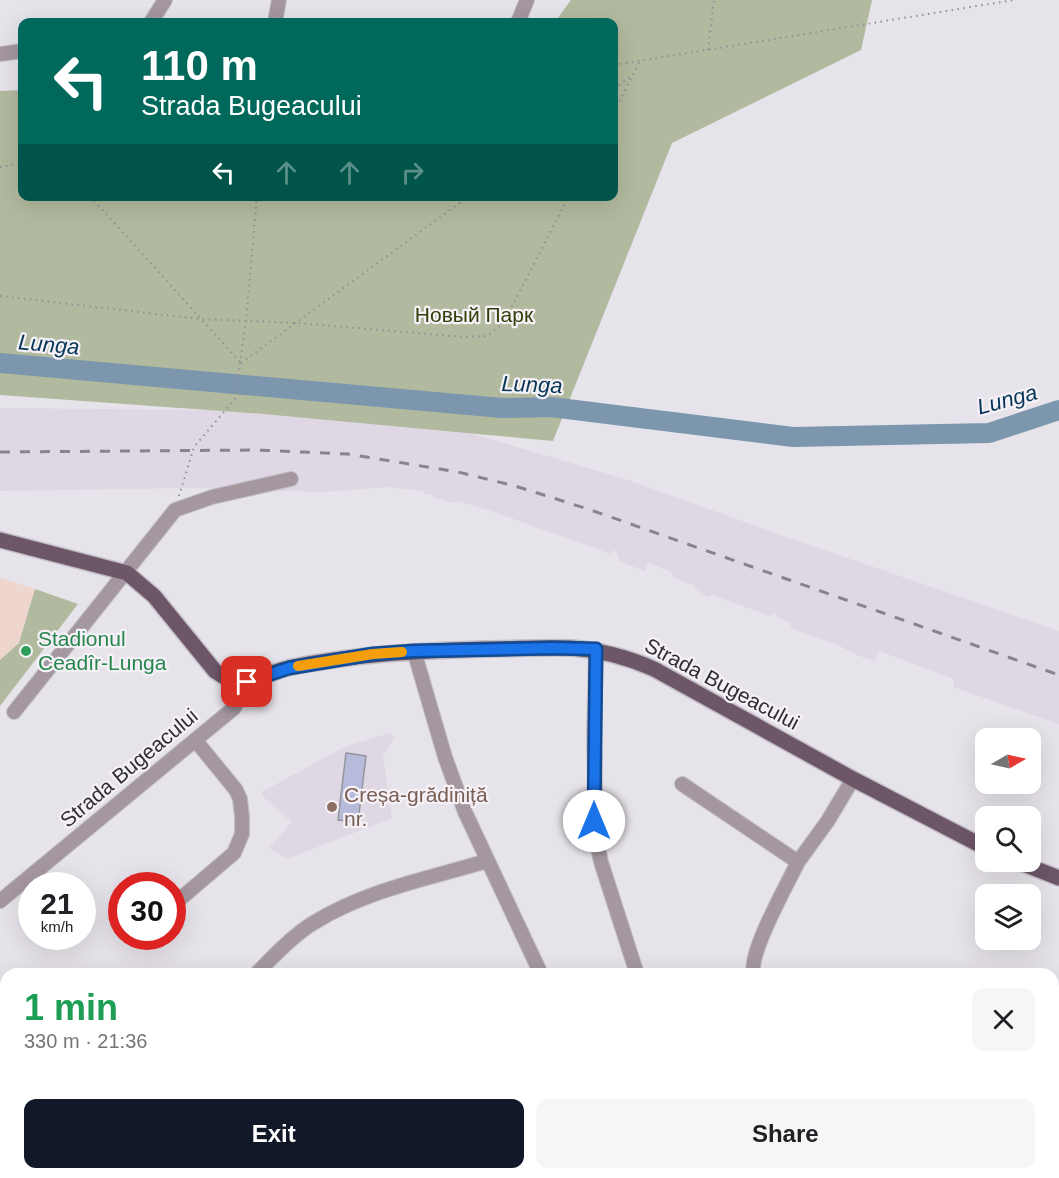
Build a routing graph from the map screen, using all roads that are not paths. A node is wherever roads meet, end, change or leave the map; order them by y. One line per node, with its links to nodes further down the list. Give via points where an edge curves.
1 (165, 0): 4 (street)
2 (279, 0): 5 (street)
3 (527, 0): 6 (street)
4 (154, 18)
5 (276, 18)
6 (520, 18)
7 (18, 52): 8 (street)
8 (0, 54)
9 (291, 479): 11 (street, via 212,497 175,510)
10 (0, 540): 11 (main road)
11 (126, 573): 14 (main road, via 154,596 215,672 226,679); 15 (street)
12 (596, 649): 13 (main road, Strada Bugeacului); 17 (main road, Strada Bugeacului, via 654,669); 28 (street, via 596,838)
13 (414, 651): 14 (main road, Strada Bugeacului, via 289,668); 20 (street, via 445,757)
14 (247, 682): 16 (street, Strada Bugeacului, via 234,708)
15 (14, 712)
16 (196, 741): 24 (street, via 236,790 242,834 234,853); 25 (street, Strada Bugeacului)
17 (853, 779): 19 (main road, Strada Bugeacului); 21 (street)
18 (682, 784): 21 (street)
19 (975, 842)
20 (488, 861): 26 (street, via 348,904 313,923); 27 (street)
21 (798, 862): 29 (street, via 755,951)
22 (1041, 871): 23 (main road)
23 (1059, 878)
24 (186, 894)
25 (0, 901)
26 (262, 968)
27 (539, 968)
28 (635, 968)
29 (752, 968)

